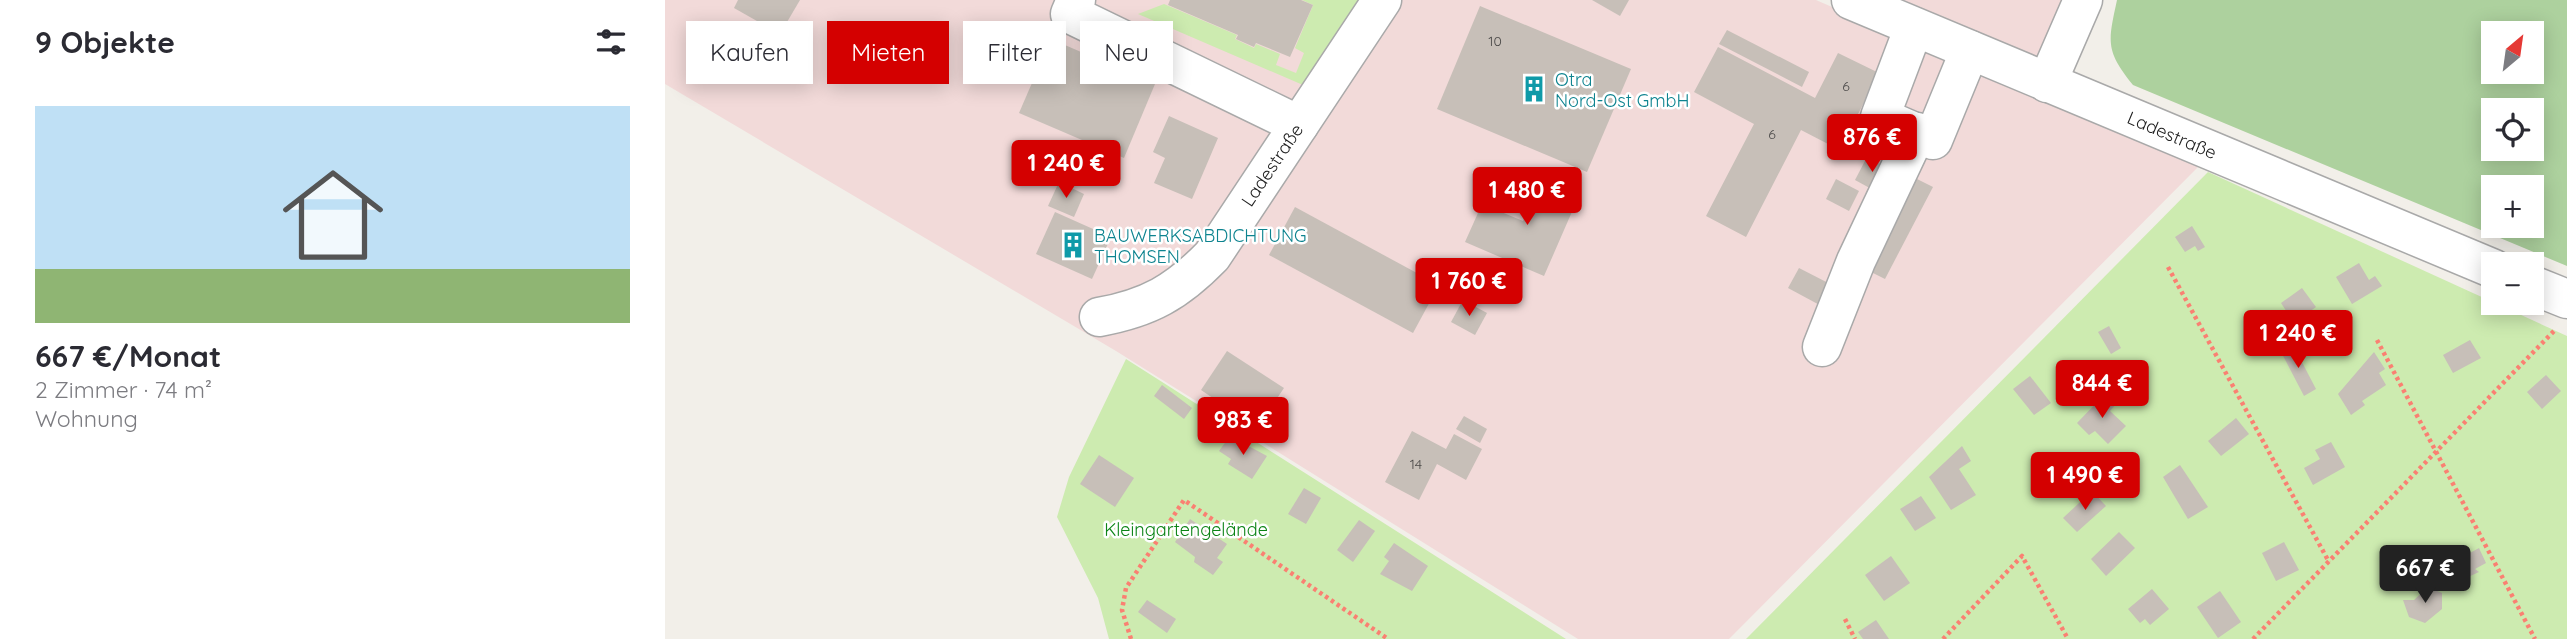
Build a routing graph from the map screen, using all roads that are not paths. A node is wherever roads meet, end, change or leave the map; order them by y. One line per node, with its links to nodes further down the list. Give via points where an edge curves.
1 (1076, 0): 8 (street, via 1070,14)
2 (1382, 0): 8 (street, Ladestraße)
3 (1851, 0): 5 (street, Ladestraße)
4 (2083, 0): 7 (street)
5 (1914, 27): 6 (street, Ladestraße); 9 (street, via 1880,117)
6 (1970, 50): 7 (street, Ladestraße); 9 (street, via 1933,140)
7 (2047, 83): 10 (street, Ladestraße)
8 (1299, 125): 13 (street, Ladestraße, via 1212,256 1193,275 1149,305)
9 (1917, 132): 14 (street, via 1856,261)
10 (2481, 264)
11 (2544, 296): 12 (street)
12 (2562, 313)
13 (1099, 317)
14 (1822, 347)

